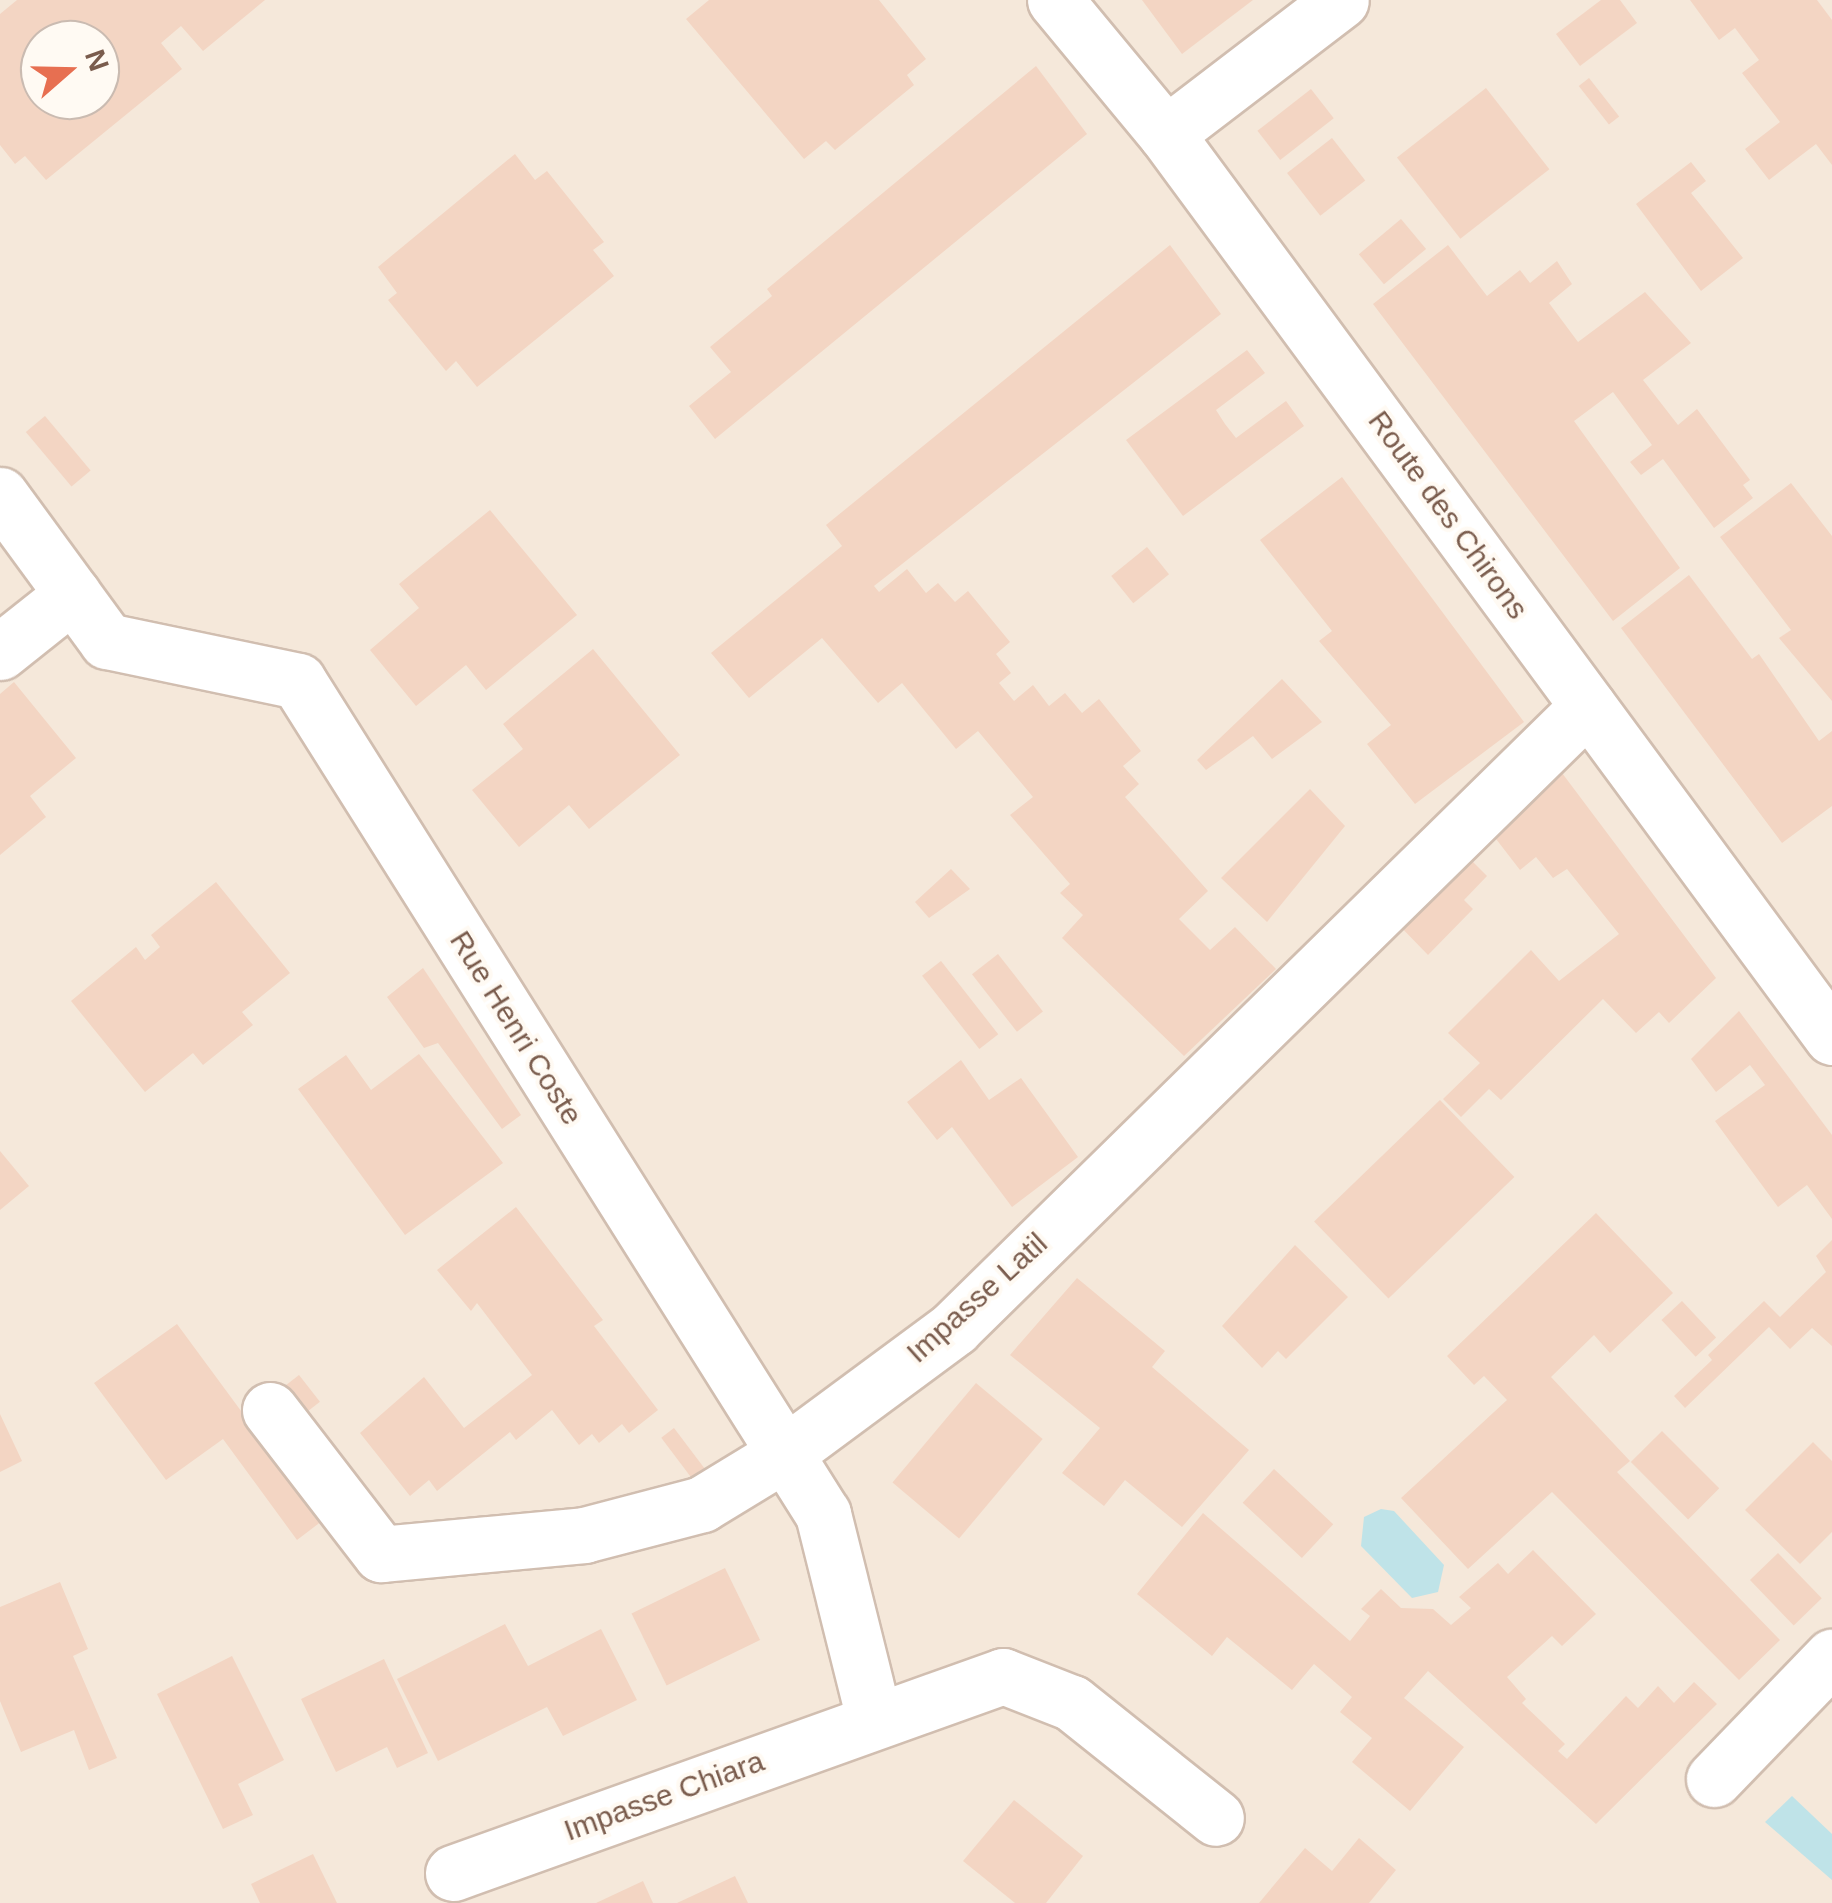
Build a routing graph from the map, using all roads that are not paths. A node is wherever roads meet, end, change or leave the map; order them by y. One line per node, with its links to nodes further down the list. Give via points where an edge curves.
1 (1055, 0): 3 (street, Route des Chirons)
2 (1342, 0): 3 (street)
3 (1166, 134): 7 (street, Route des Chirons)
4 (0, 496): 5 (street, Rue Henri Coste)
5 (73, 594): 6 (street); 10 (street, Rue Henri Coste, via 107,641 298,681)
6 (0, 652)
7 (1588, 706): 8 (street, Route des Chirons); 10 (street, Impasse Latil, via 954,1328)
8 (1832, 1037)
9 (270, 1410): 10 (street, Impasse Latil, via 381,1554 584,1535 702,1504)
10 (784, 1454): 12 (street, Rue Henri Coste, via 823,1514)
11 (1832, 1656): 13 (street)
12 (874, 1719): 14 (street, Impasse Chiara, via 1003,1676 1072,1704); 15 (street, Impasse Chiara)
13 (1714, 1778)
14 (1216, 1818)
15 (453, 1873)

